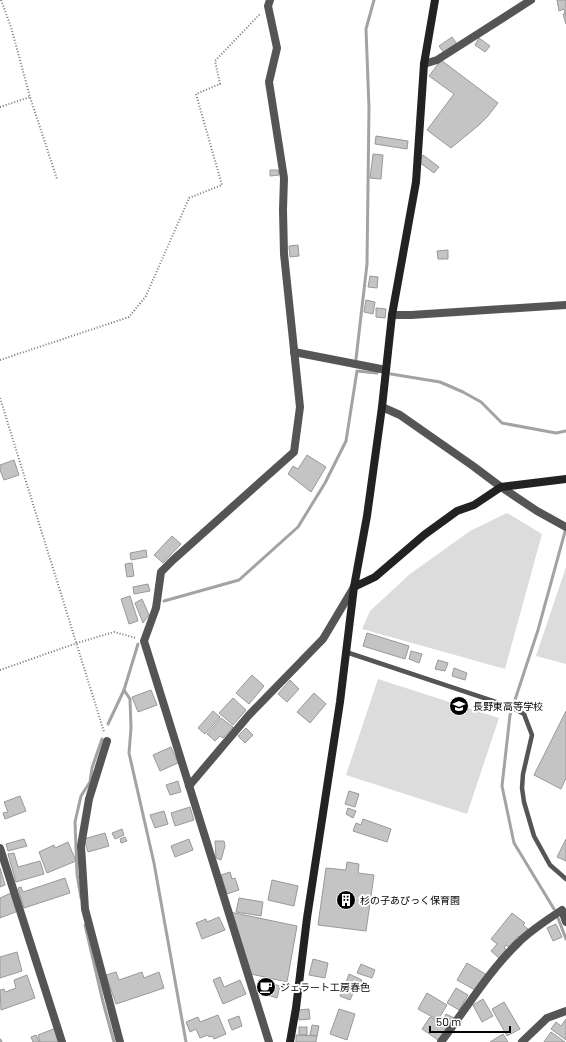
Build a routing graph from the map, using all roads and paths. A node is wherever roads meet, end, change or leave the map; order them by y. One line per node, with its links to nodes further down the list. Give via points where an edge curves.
1 (1, 0): 6 (path, via 12,27)
2 (435, 0): 5 (street)
3 (531, 0): 5 (street, via 437,60)
4 (269, 3): 11 (street, via 277,48 269,82 284,178 284,254); 12 (path, via 215,61 220,84 196,94 222,185 189,198 146,296 130,317)
5 (424, 64): 10 (street, via 416,182)
6 (30, 97): 7 (path); 8 (path)
7 (0, 108)
8 (57, 179)
9 (566, 305): 10 (street)
10 (392, 314): 13 (street)
11 (294, 352): 13 (street); 20 (street, via 300,407 294,452 161,572 156,608)
12 (0, 360)
13 (386, 370): 15 (street)
14 (0, 398): 21 (path)
15 (382, 407): 17 (street, via 412,423); 19 (street)
16 (566, 479): 17 (street)
17 (501, 487): 18 (street); 19 (street, via 474,505 457,511 375,577)
18 (564, 526)
19 (354, 587): 22 (street); 25 (street, via 323,639 249,715)
20 (144, 641): 21 (path, via 114,632); 25 (street)
21 (77, 643): 23 (path); 24 (path)
22 (346, 652): 27 (lane, via 513,708 524,714 532,734 522,774 524,802 534,836 550,865); 34 (street)
23 (0, 670)
24 (107, 741): 32 (street, via 89,799 81,846 85,909)
25 (189, 786): 33 (street)
26 (0, 848): 31 (street)
27 (566, 879)
28 (564, 908): 29 (street); 35 (street, via 518,942 484,981)
29 (566, 922)
30 (566, 1011): 36 (street, via 547,1018)
31 (62, 1042)
32 (120, 1042)
33 (269, 1042)
34 (290, 1042)
35 (441, 1042)
36 (522, 1042)

